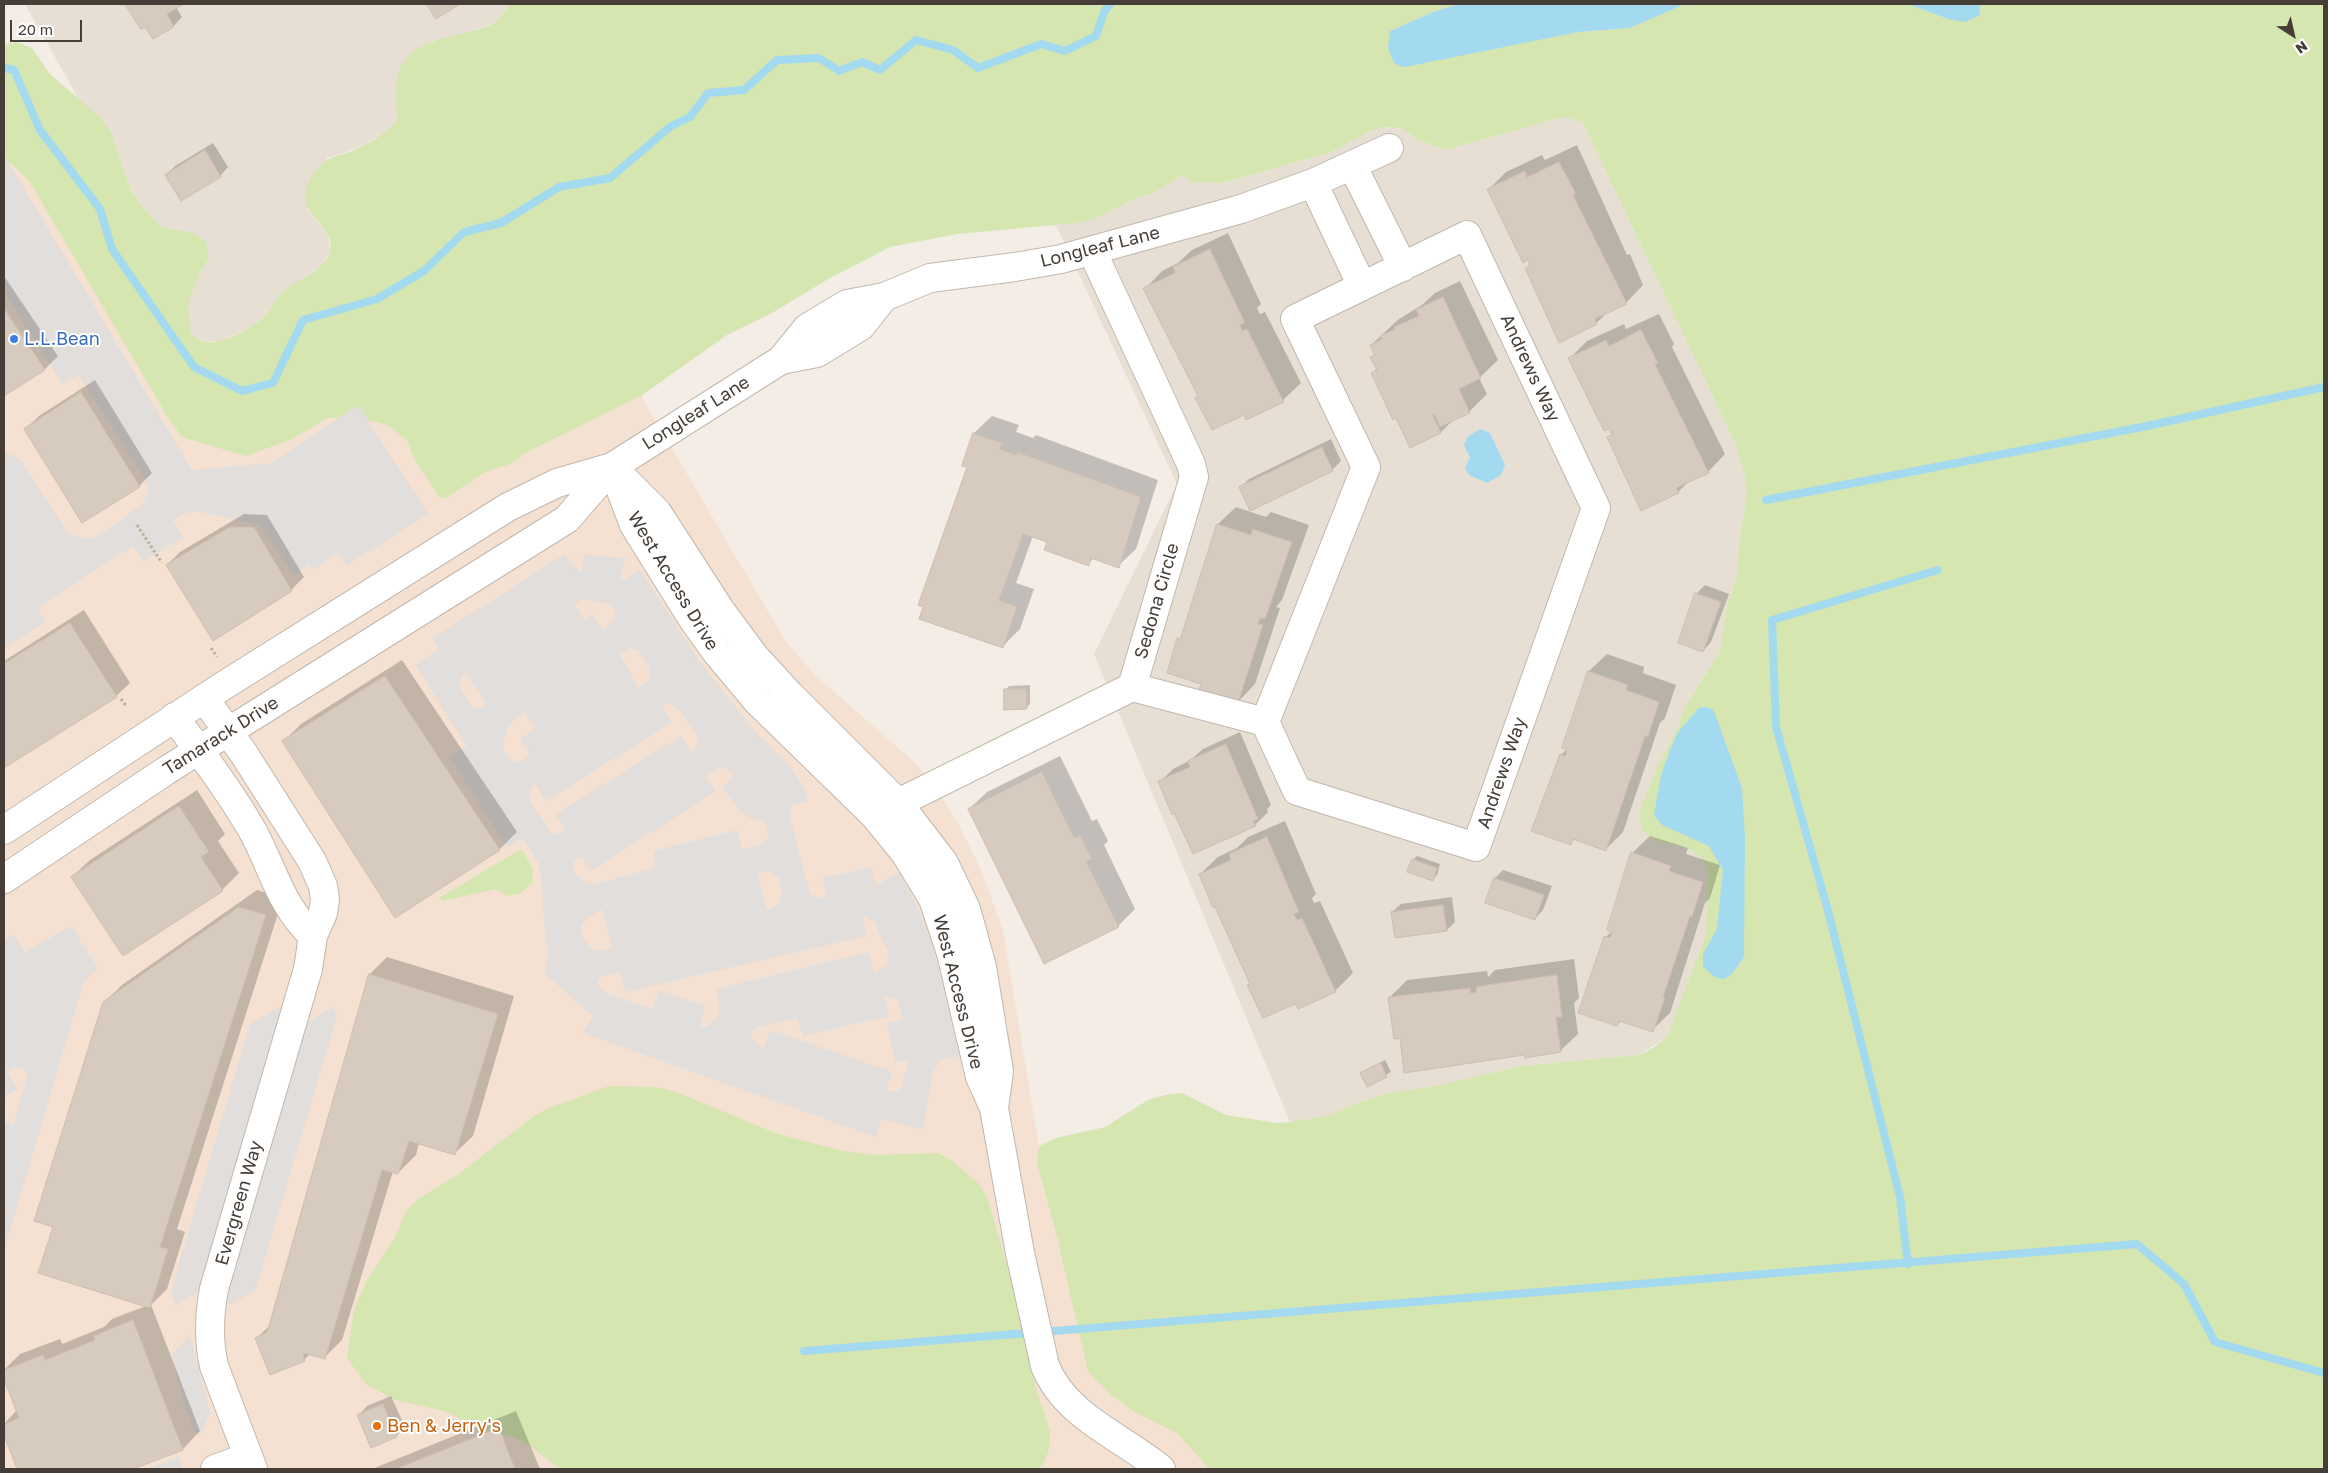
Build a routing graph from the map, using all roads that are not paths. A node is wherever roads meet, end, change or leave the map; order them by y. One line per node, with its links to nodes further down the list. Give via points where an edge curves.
1 (1389, 148): 2 (street, Longleaf Lane)
2 (1352, 165): 3 (street, Longleaf Lane); 5 (street)
3 (1313, 183): 4 (street, Longleaf Lane, via 1241,209); 6 (street)
4 (1092, 251): 7 (street, Longleaf Lane, via 1024,266 930,278 884,297 861,326 817,353 781,360); 10 (street, Sedona Circle, via 1191,464 1194,477)
5 (1402, 267): 6 (street, Andrews Way); 13 (street, Andrews Way, via 1467,235 1596,508 1476,847 1298,791)
6 (1362, 286): 13 (street, Andrews Way, via 1295,319 1366,468)
7 (612, 467): 8 (street, via 535,493); 9 (street, Tamarack Drive, via 567,520); 16 (street, West Access Drive, via 657,512 755,657); 17 (street, West Access Drive, via 634,524 717,653 758,702)
8 (419, 563): 9 (street); 11 (street)
9 (440, 598): 14 (street, Tamarack Drive)
10 (1132, 687): 13 (street); 16 (street)
11 (204, 698): 12 (street); 14 (street, Evergreen Way)
12 (174, 717): 15 (street); 18 (street)
13 (1265, 722)
14 (228, 731): 15 (street, Tamarack Drive); 20 (street, Evergreen Way, via 321,879 324,906)
15 (198, 750): 19 (street, Tamarack Drive); 20 (street, via 253,832 287,906)
16 (898, 802): 17 (street); 21 (street, West Access Drive, via 944,863 973,930 1000,1071)
17 (874, 815): 21 (street, West Access Drive, via 916,869 940,916 980,1077)
18 (4, 830)
19 (4, 879)
20 (313, 936): 22 (street, Evergreen Way, via 308,969 210,1309 210,1348 214,1366)
21 (994, 1108): 23 (street, West Access Drive, via 1020,1253 1043,1359 1052,1382 1070,1403)
22 (251, 1463): 24 (street)
23 (1157, 1468)
24 (215, 1469)

